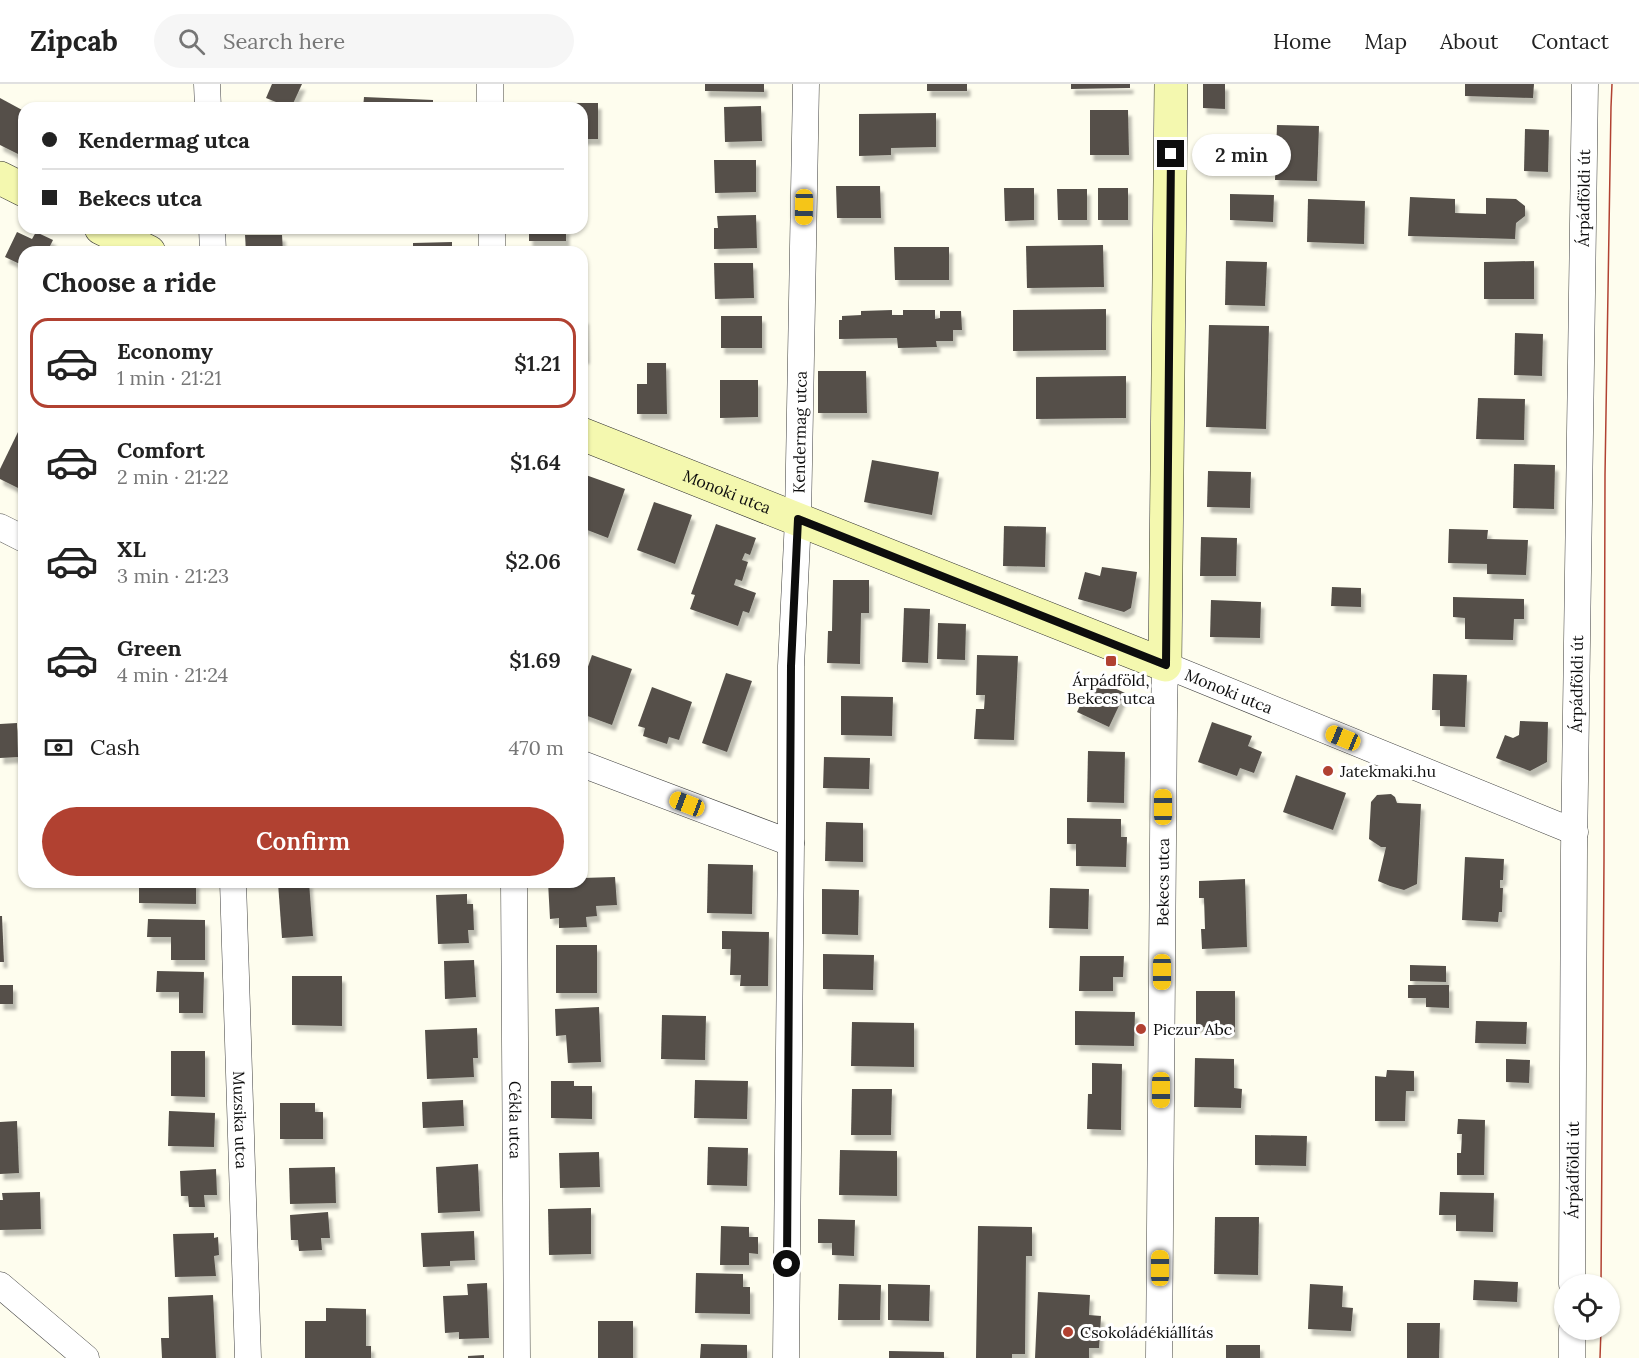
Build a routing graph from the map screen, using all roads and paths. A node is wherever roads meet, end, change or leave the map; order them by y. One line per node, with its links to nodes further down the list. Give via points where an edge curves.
1 (207, 84): 6 (street)
2 (490, 84): 7 (street)
3 (806, 84): 13 (street, Kendermag utca)
4 (1171, 84): 16 (street, Bekecs utca)
5 (1585, 84): 18 (street, Árpádföldi út)
6 (208, 102)
7 (490, 102)
8 (0, 178): 9 (street)
9 (18, 187)
10 (113, 234): 11 (street)
11 (137, 246)
12 (588, 436): 13 (street, Monoki utca)
13 (798, 519): 16 (street, Monoki utca); 19 (street, Kendermag utca, via 791,666)
14 (0, 527): 15 (street)
15 (18, 536)
16 (1166, 665): 18 (street, Monoki utca); 29 (street, Bekecs utca)
17 (588, 766): 19 (street)
18 (1575, 832): 22 (street, Árpádföldi út)
19 (791, 843): 28 (street, Kendermag utca)
20 (233, 888): 26 (street, Muzsika utca)
21 (514, 888): 27 (street, Cékla utca)
22 (1572, 1274)
23 (0, 1285): 25 (street)
24 (1572, 1340): 30 (street)
25 (86, 1358)
26 (248, 1358)
27 (517, 1358)
28 (786, 1358)
29 (1159, 1358)
30 (1572, 1358)

